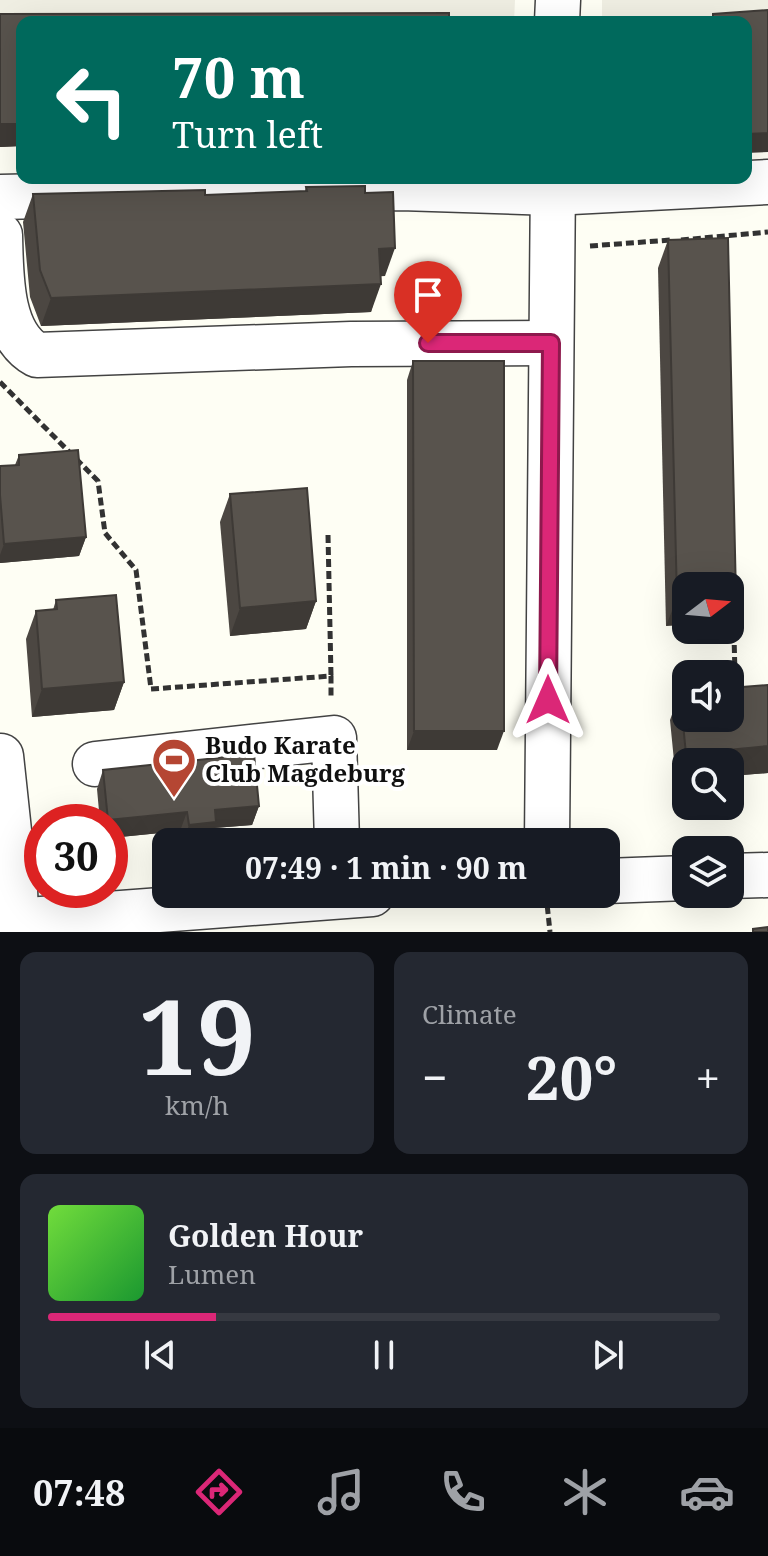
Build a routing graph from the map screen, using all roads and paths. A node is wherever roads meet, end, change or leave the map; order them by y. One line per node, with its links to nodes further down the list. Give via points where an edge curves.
1 (660, 184): 2 (street)
2 (553, 186): 3 (street); 11 (street)
3 (0, 197)
4 (768, 232): 6 (path)
5 (0, 235): 11 (street, via 7,323 19,342 37,355)
6 (724, 236): 7 (path); 10 (path)
7 (677, 240): 8 (path); 9 (path)
8 (593, 246)
9 (688, 246)
10 (724, 249)
11 (551, 343): 19 (street)
12 (0, 382): 14 (path, via 98,481 105,533 136,570 151,689)
13 (328, 535): 14 (path)
14 (332, 709): 15 (street); 17 (street); 18 (street)
15 (182, 728)
16 (1, 756): 26 (street, via 15,887)
17 (95, 764)
18 (336, 828)
19 (547, 828)
20 (768, 875): 21 (street)
21 (744, 876)
22 (672, 879): 23 (street)
23 (620, 880)
24 (300, 908): 27 (street)
25 (547, 908): 28 (path)
26 (8, 921): 27 (street)
27 (127, 922)
28 (550, 932)

